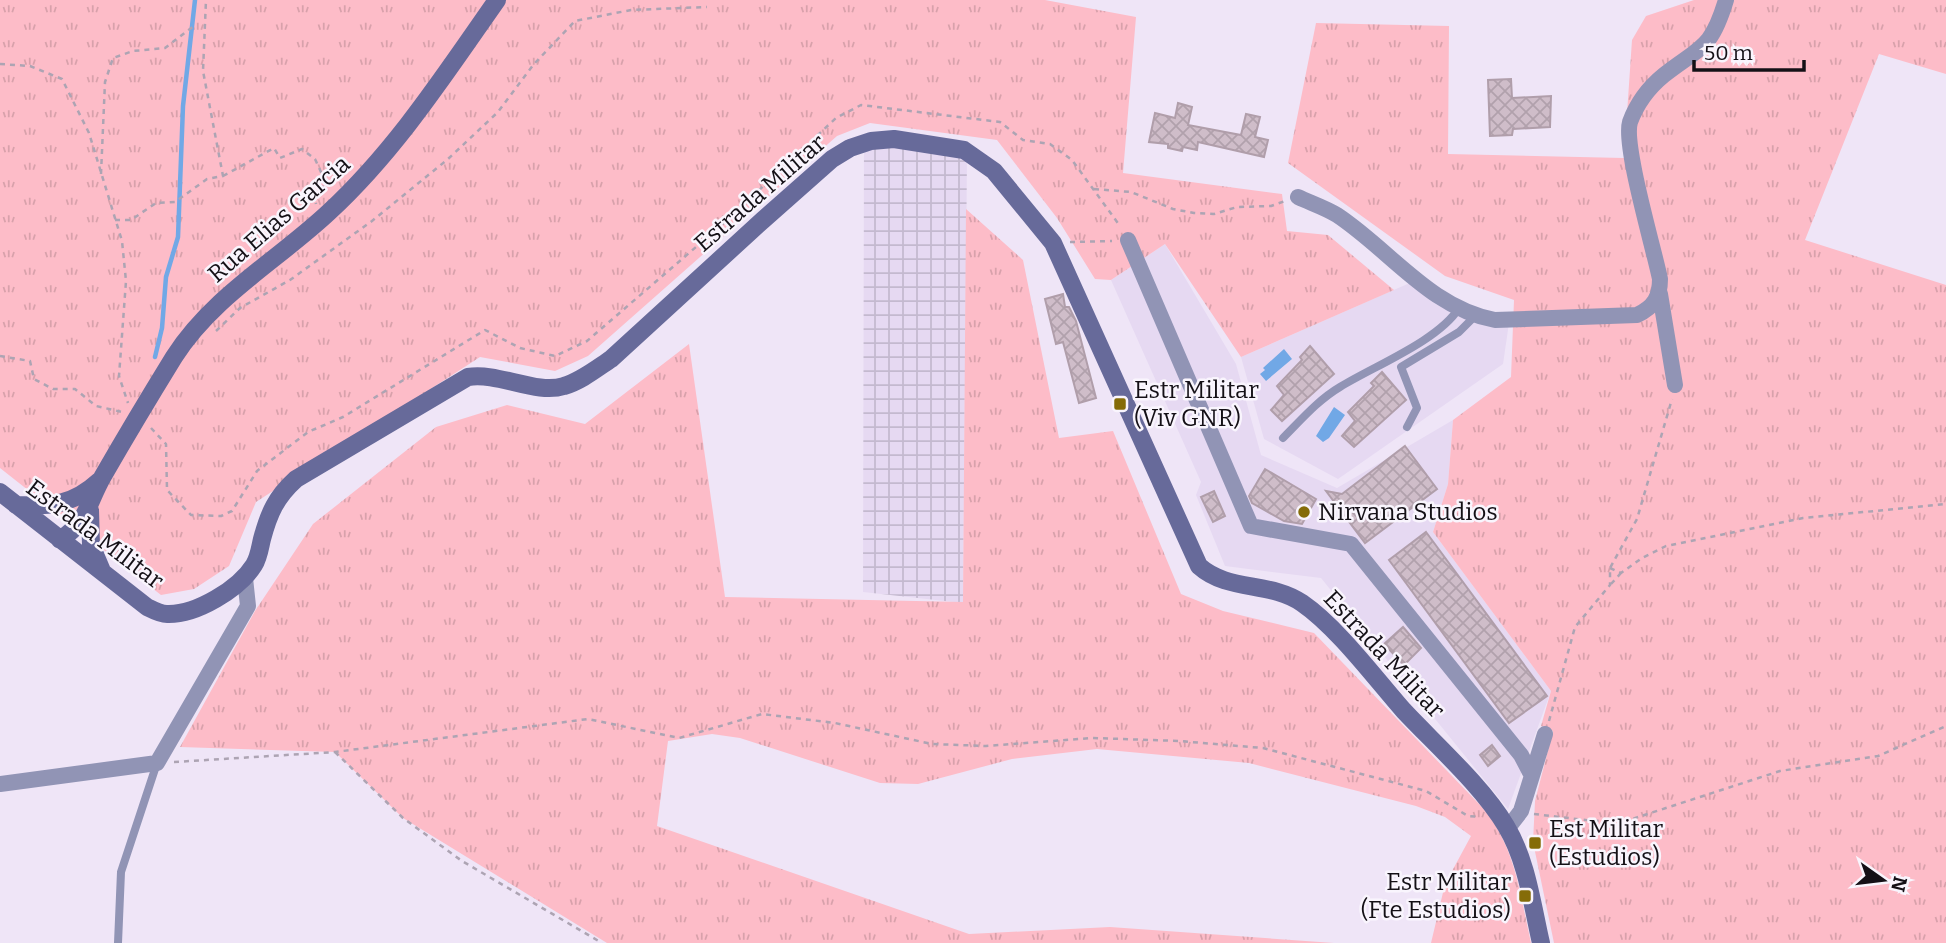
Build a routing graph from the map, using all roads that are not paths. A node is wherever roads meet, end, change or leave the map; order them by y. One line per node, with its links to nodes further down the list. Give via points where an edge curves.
1 (497, 0): 12 (street, Rua Elias Garcia, via 393,146 317,223 207,314)
2 (1726, 0): 5 (street, via 1718,27 1699,52 1647,88 1629,124)
3 (1298, 197): 6 (street, via 1337,215)
4 (1128, 240): 19 (street, via 1251,526 1351,544 1521,755)
5 (1660, 294): 7 (street, via 1649,309 1637,315 1495,320); 8 (street)
6 (1459, 308): 7 (street); 10 (lane, via 1418,342 1328,395)
7 (1475, 316): 9 (lane, via 1459,332 1401,367 1417,408)
8 (1675, 385)
9 (1407, 427)
10 (1283, 438)
11 (0, 492): 13 (street, Estrada Militar)
12 (88, 500): 13 (street); 14 (street, Rua Elias Garcia, via 76,529); 15 (street, Rua Elias Garcia, via 91,545)
13 (16, 505): 14 (street, Estrada Militar)
14 (60, 540): 15 (street, Estrada Militar)
15 (103, 574): 16 (street, Estrada Militar, via 164,615 213,599)
16 (244, 578): 18 (street, via 248,606); 21 (street, Estrada Militar, via 256,562 269,513 280,493 296,479 468,377 482,374 561,387 586,376 850,148 894,139 964,150 994,171 1053,243 1199,566 1211,577 1275,591 1314,612)
17 (1545, 734): 19 (street)
18 (157, 763): 20 (street); 22 (lane, via 121,872)
19 (1531, 774): 21 (street, via 1521,811)
20 (0, 784)
21 (1508, 828): 23 (street, Estrada Militar, via 1524,869)
22 (118, 943)
23 (1541, 943)

